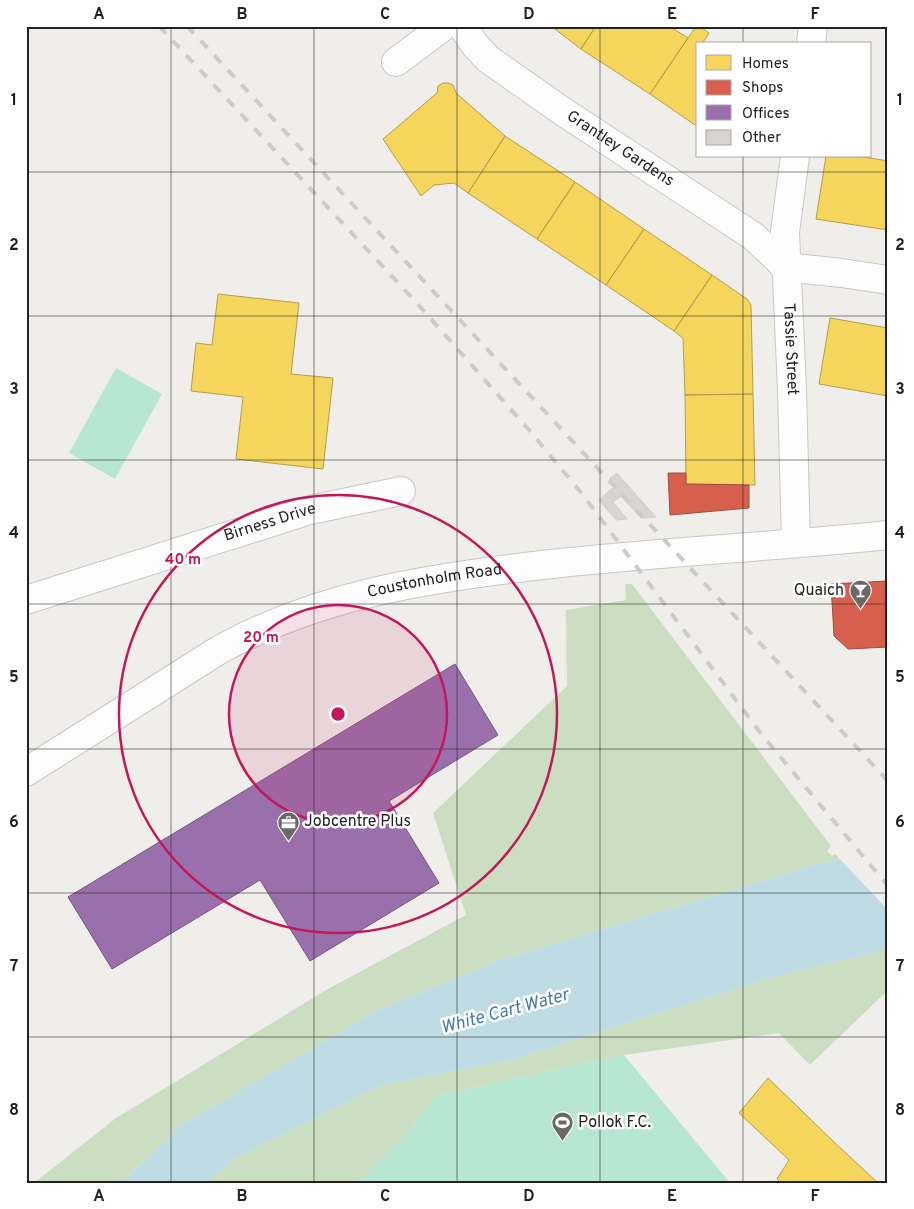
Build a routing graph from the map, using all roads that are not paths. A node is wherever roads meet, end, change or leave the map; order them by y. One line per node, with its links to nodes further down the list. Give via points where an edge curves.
1 (444, 26): 5 (street)
2 (462, 26): 7 (street, Grantley Gardens, via 488,58 565,113 753,236)
3 (814, 26): 4 (street)
4 (811, 42)
5 (396, 62)
6 (795, 158): 7 (street, Tassie Street, via 785,232)
7 (786, 267): 8 (street); 11 (street, Tassie Street)
8 (888, 280)
9 (401, 491): 12 (street, Birness Drive, via 310,510)
10 (888, 535): 11 (street, Coustonholm Road)
11 (796, 543): 13 (street, Coustonholm Road, via 620,557 453,576 374,591 310,609 269,624 219,650)
12 (26, 600)
13 (26, 772)

